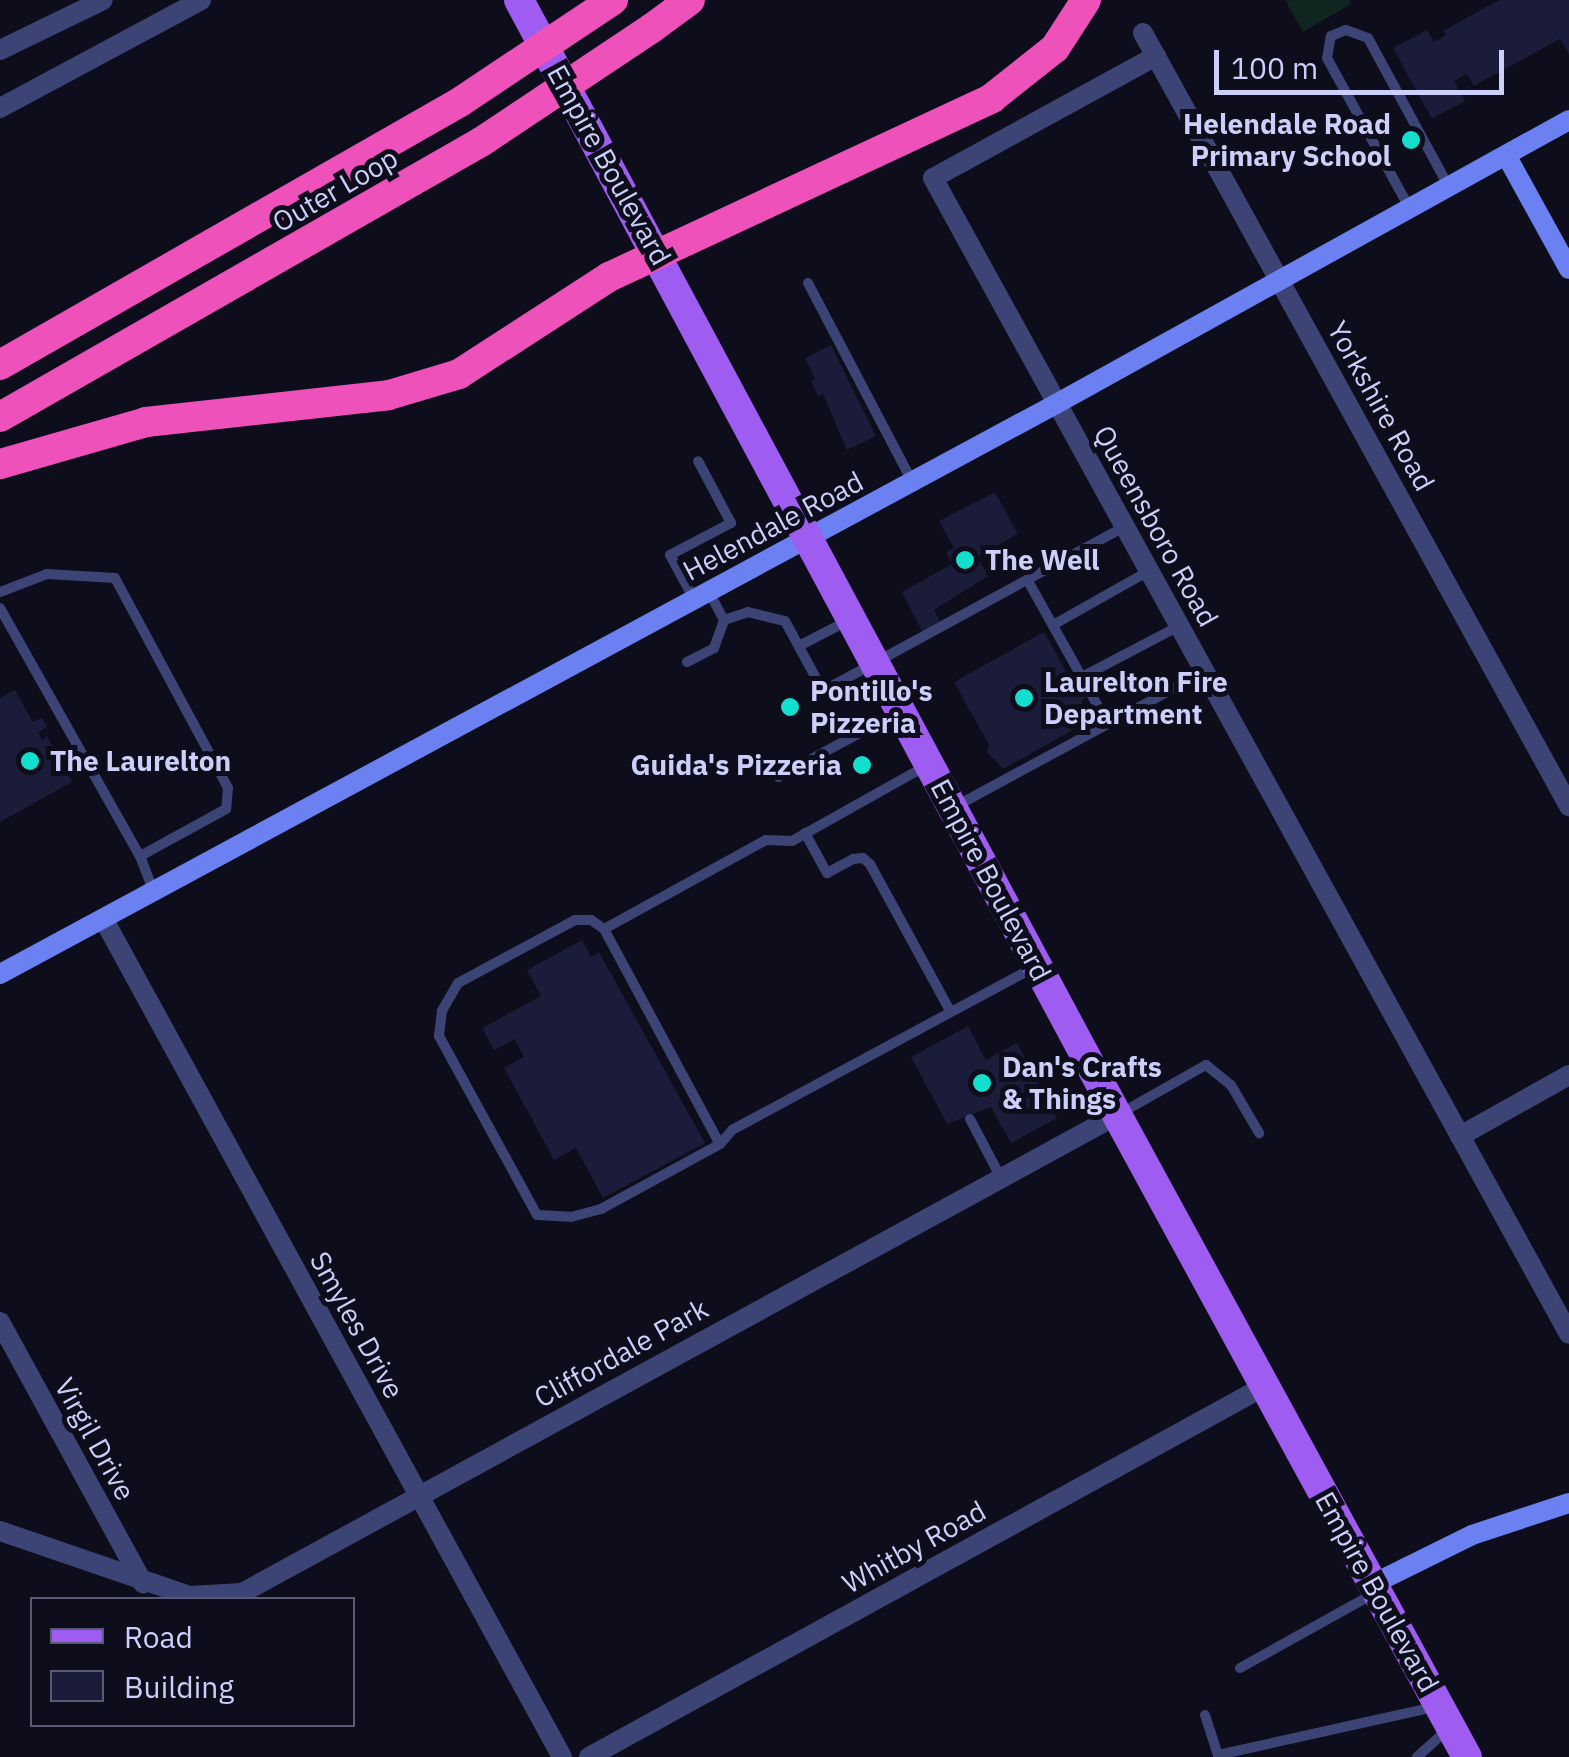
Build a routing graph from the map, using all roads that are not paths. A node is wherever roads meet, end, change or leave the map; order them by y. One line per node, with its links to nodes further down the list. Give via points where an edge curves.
1 (103, 0): 8 (street)
2 (201, 0): 10 (street)
3 (519, 0): 15 (main road, Empire Boulevard)
4 (613, 0): 19 (highway, Outer Loop, bridge, via 460,102)
5 (690, 0): 21 (highway, Outer Loop, bridge, via 481,142)
6 (1086, 0): 15 (highway, via 1046,57 992,98)
7 (1143, 33): 9 (street, Yorkshire Road)
8 (0, 50)
9 (1156, 56): 17 (street, Yorkshire Road); 20 (street, Queensboro Road, via 933,178)
10 (2, 102)
11 (1569, 120): 12 (street, Helendale Road)
12 (1506, 154): 13 (street, Helendale Road); 16 (street)
13 (1449, 186): 14 (street, Helendale Road); 14 (lane, via 1368,38 1346,30 1332,36 1327,58)
14 (1410, 208): 17 (street, Helendale Road)
15 (657, 253): 23 (highway, via 587,289 480,364 426,386 146,422); 26 (main road, Empire Boulevard)
16 (1569, 269)
17 (1280, 281): 20 (street, Helendale Road); 45 (street, Yorkshire Road)
18 (808, 283): 24 (lane)
19 (0, 365)
20 (1056, 404): 24 (street, Helendale Road); 25 (street, Queensboro Road)
21 (0, 417)
22 (698, 461): 30 (lane, via 731,522 670,555)
23 (0, 464)
24 (912, 482): 26 (street, Helendale Road)
25 (1124, 527): 27 (street, Queensboro Road); 28 (lane)
26 (808, 538): 30 (street, Helendale Road); 32 (main road, Empire Boulevard)
27 (1149, 571): 34 (lane); 35 (street, Queensboro Road)
28 (1028, 581): 34 (lane); 38 (lane)
29 (0, 592): 48 (lane, via 46,574 115,578 228,788 226,809)
30 (702, 596): 33 (lane); 49 (street, Helendale Road)
31 (0, 608): 48 (lane)
32 (851, 618): 36 (lane); 38 (main road, Empire Boulevard)
33 (724, 620): 36 (lane, via 748,612 785,621); 37 (lane, via 714,648)
34 (1052, 624): 39 (lane)
35 (1179, 626): 39 (lane); 59 (street, Queensboro Road)
36 (799, 646): 38 (lane, via 823,690)
37 (687, 662)
38 (875, 663): 41 (main road, Empire Boulevard)
39 (1082, 677): 42 (lane)
40 (1178, 686): 42 (lane)
41 (900, 711): 43 (main road, Empire Boulevard); 44 (lane)
42 (1108, 724): 46 (lane)
43 (929, 764): 46 (main road, Empire Boulevard); 47 (lane)
44 (778, 777)
45 (1569, 806)
46 (952, 808): 52 (main road, Empire Boulevard)
47 (806, 834): 51 (lane, via 766,840); 54 (lane, via 827,873 853,859 870,864)
48 (140, 856): 49 (lane)
49 (154, 892): 50 (street, Helendale Road)
50 (104, 920): 53 (street, Helendale Road); 65 (street, Smyles Drive)
51 (604, 929): 60 (lane); 60 (lane, via 575,920 458,983 442,1010 438,1036 537,1215 570,1217 602,1208)
52 (1036, 965): 54 (lane); 56 (main road, Empire Boulevard)
53 (0, 974)
54 (950, 1010): 60 (lane, via 732,1130)
55 (1569, 1075): 59 (street)
56 (1117, 1116): 58 (lane, via 1206,1066 1231,1085); 61 (street, Cliffordale Park); 64 (main road, Empire Boulevard)
57 (970, 1120): 61 (lane)
58 (1258, 1132)
59 (1460, 1136): 63 (street, Queensboro Road)
60 (720, 1144)
61 (1001, 1178): 65 (street, Cliffordale Park)
62 (0, 1322): 68 (street, Virgil Drive)
63 (1569, 1334)
64 (1265, 1386): 69 (main road, Empire Boulevard); 76 (street, Whitby Road)
65 (418, 1495): 71 (street, Cliffordale Park, via 242,1593); 75 (street, Smyles Drive)
66 (1569, 1503): 69 (street, via 1472,1535)
67 (0, 1530): 68 (street, Cliffordale Park)
68 (143, 1583): 70 (street, Cliffordale Park)
69 (1375, 1588): 72 (lane); 74 (main road, Empire Boulevard)
70 (205, 1597)
71 (216, 1597)
72 (1240, 1668)
73 (1205, 1715): 74 (lane, via 1218,1755)
74 (1445, 1717): 77 (lane); 78 (main road, Empire Boulevard)
75 (562, 1757)
76 (588, 1757)
77 (1416, 1757)
78 (1468, 1757)

